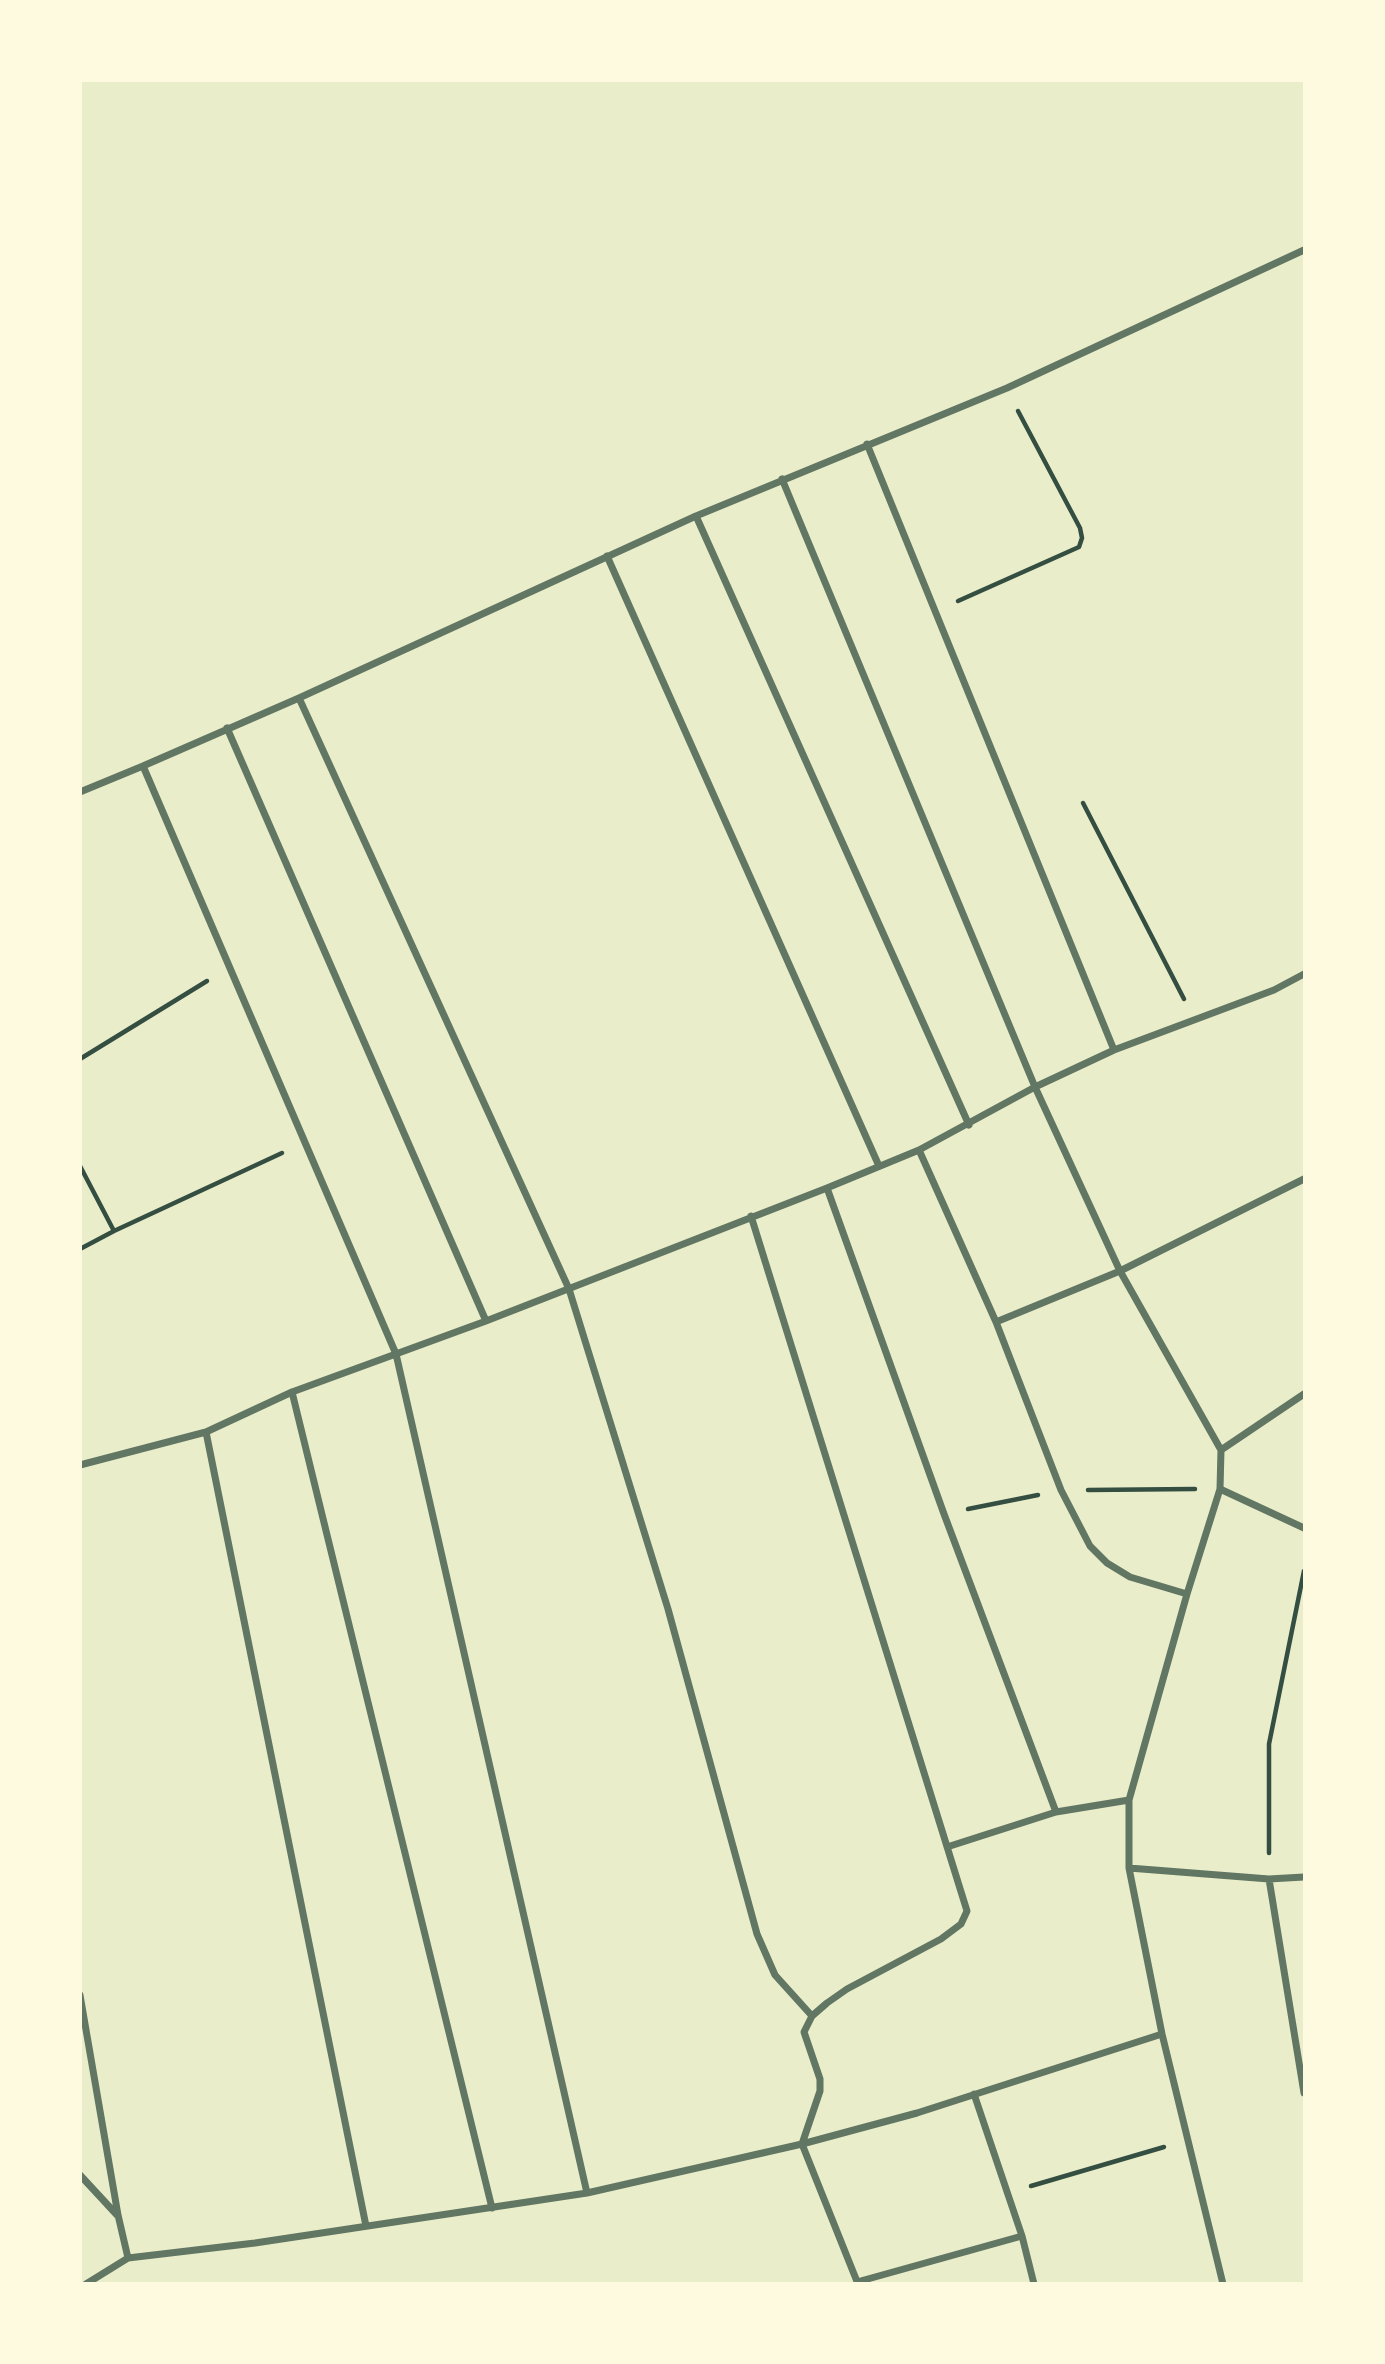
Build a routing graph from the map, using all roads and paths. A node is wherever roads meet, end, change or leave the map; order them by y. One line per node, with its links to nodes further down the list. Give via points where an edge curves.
1 (1304, 250): 2 (street)
2 (1007, 388): 3 (street); 7 (path, via 1083,538 1079,547)
3 (867, 444): 4 (street); 7 (street)
4 (782, 479): 5 (street); 18 (street)
5 (696, 516): 6 (street); 19 (street)
6 (607, 556): 8 (street); 23 (street)
7 (935, 612): 16 (street)
8 (299, 698): 9 (street); 30 (street)
9 (227, 728): 10 (street); 31 (street)
10 (143, 765): 11 (street); 13 (street)
11 (80, 792)
12 (1083, 803): 15 (path)
13 (229, 968): 17 (path); 20 (street)
14 (1304, 974): 15 (street)
15 (1196, 1021): 16 (street)
16 (1114, 1050): 18 (street)
17 (80, 1059)
18 (1035, 1087): 19 (street); 29 (street)
19 (969, 1125): 21 (street)
20 (305, 1142): 27 (path); 33 (street)
21 (919, 1150): 23 (street); 32 (street)
22 (80, 1166): 27 (path)
23 (879, 1166): 25 (street)
24 (1304, 1179): 29 (street)
25 (827, 1188): 26 (street); 44 (street)
26 (751, 1216): 30 (street); 45 (street)
27 (114, 1231): 28 (path)
28 (80, 1250)
29 (1120, 1271): 32 (street); 37 (street)
30 (569, 1289): 31 (street); 50 (street, via 668,1609 757,1934 775,1975)
31 (486, 1321): 33 (street)
32 (996, 1322): 42 (street, via 1061,1490 1090,1546 1130,1577)
33 (396, 1354): 34 (street); 57 (street)
34 (292, 1392): 36 (street); 59 (street)
35 (1304, 1394): 37 (street)
36 (206, 1432): 38 (street); 61 (street)
37 (1221, 1450): 39 (street)
38 (80, 1465)
39 (1220, 1489): 40 (street); 42 (street)
40 (1304, 1528)
41 (1304, 1571): 48 (path, via 1269,1744)
42 (1187, 1594): 43 (street)
43 (1129, 1800): 44 (street); 46 (street)
44 (1056, 1812): 45 (street)
45 (947, 1847): 50 (street, via 967,1911 961,1924 941,1940 847,1989)
46 (1129, 1868): 48 (street); 51 (street)
47 (1304, 1877): 48 (street)
48 (1269, 1879): 52 (street)
49 (80, 1995): 60 (street)
50 (812, 2016): 55 (street, via 804,2032 820,2091)
51 (1161, 2034): 53 (street); 54 (street)
52 (1304, 2093)
53 (974, 2094): 55 (street); 58 (street)
54 (1186, 2141): 58 (path); 67 (street)
55 (802, 2144): 57 (street); 64 (street)
56 (80, 2175): 60 (street)
57 (587, 2193): 59 (street)
58 (1007, 2193): 62 (street)
59 (492, 2208): 61 (street)
60 (118, 2215): 63 (street)
61 (366, 2226): 63 (street)
62 (1021, 2236): 64 (street); 66 (street)
63 (128, 2258): 65 (street)
64 (858, 2283)
65 (86, 2284)
66 (1034, 2284)
67 (1223, 2284)

